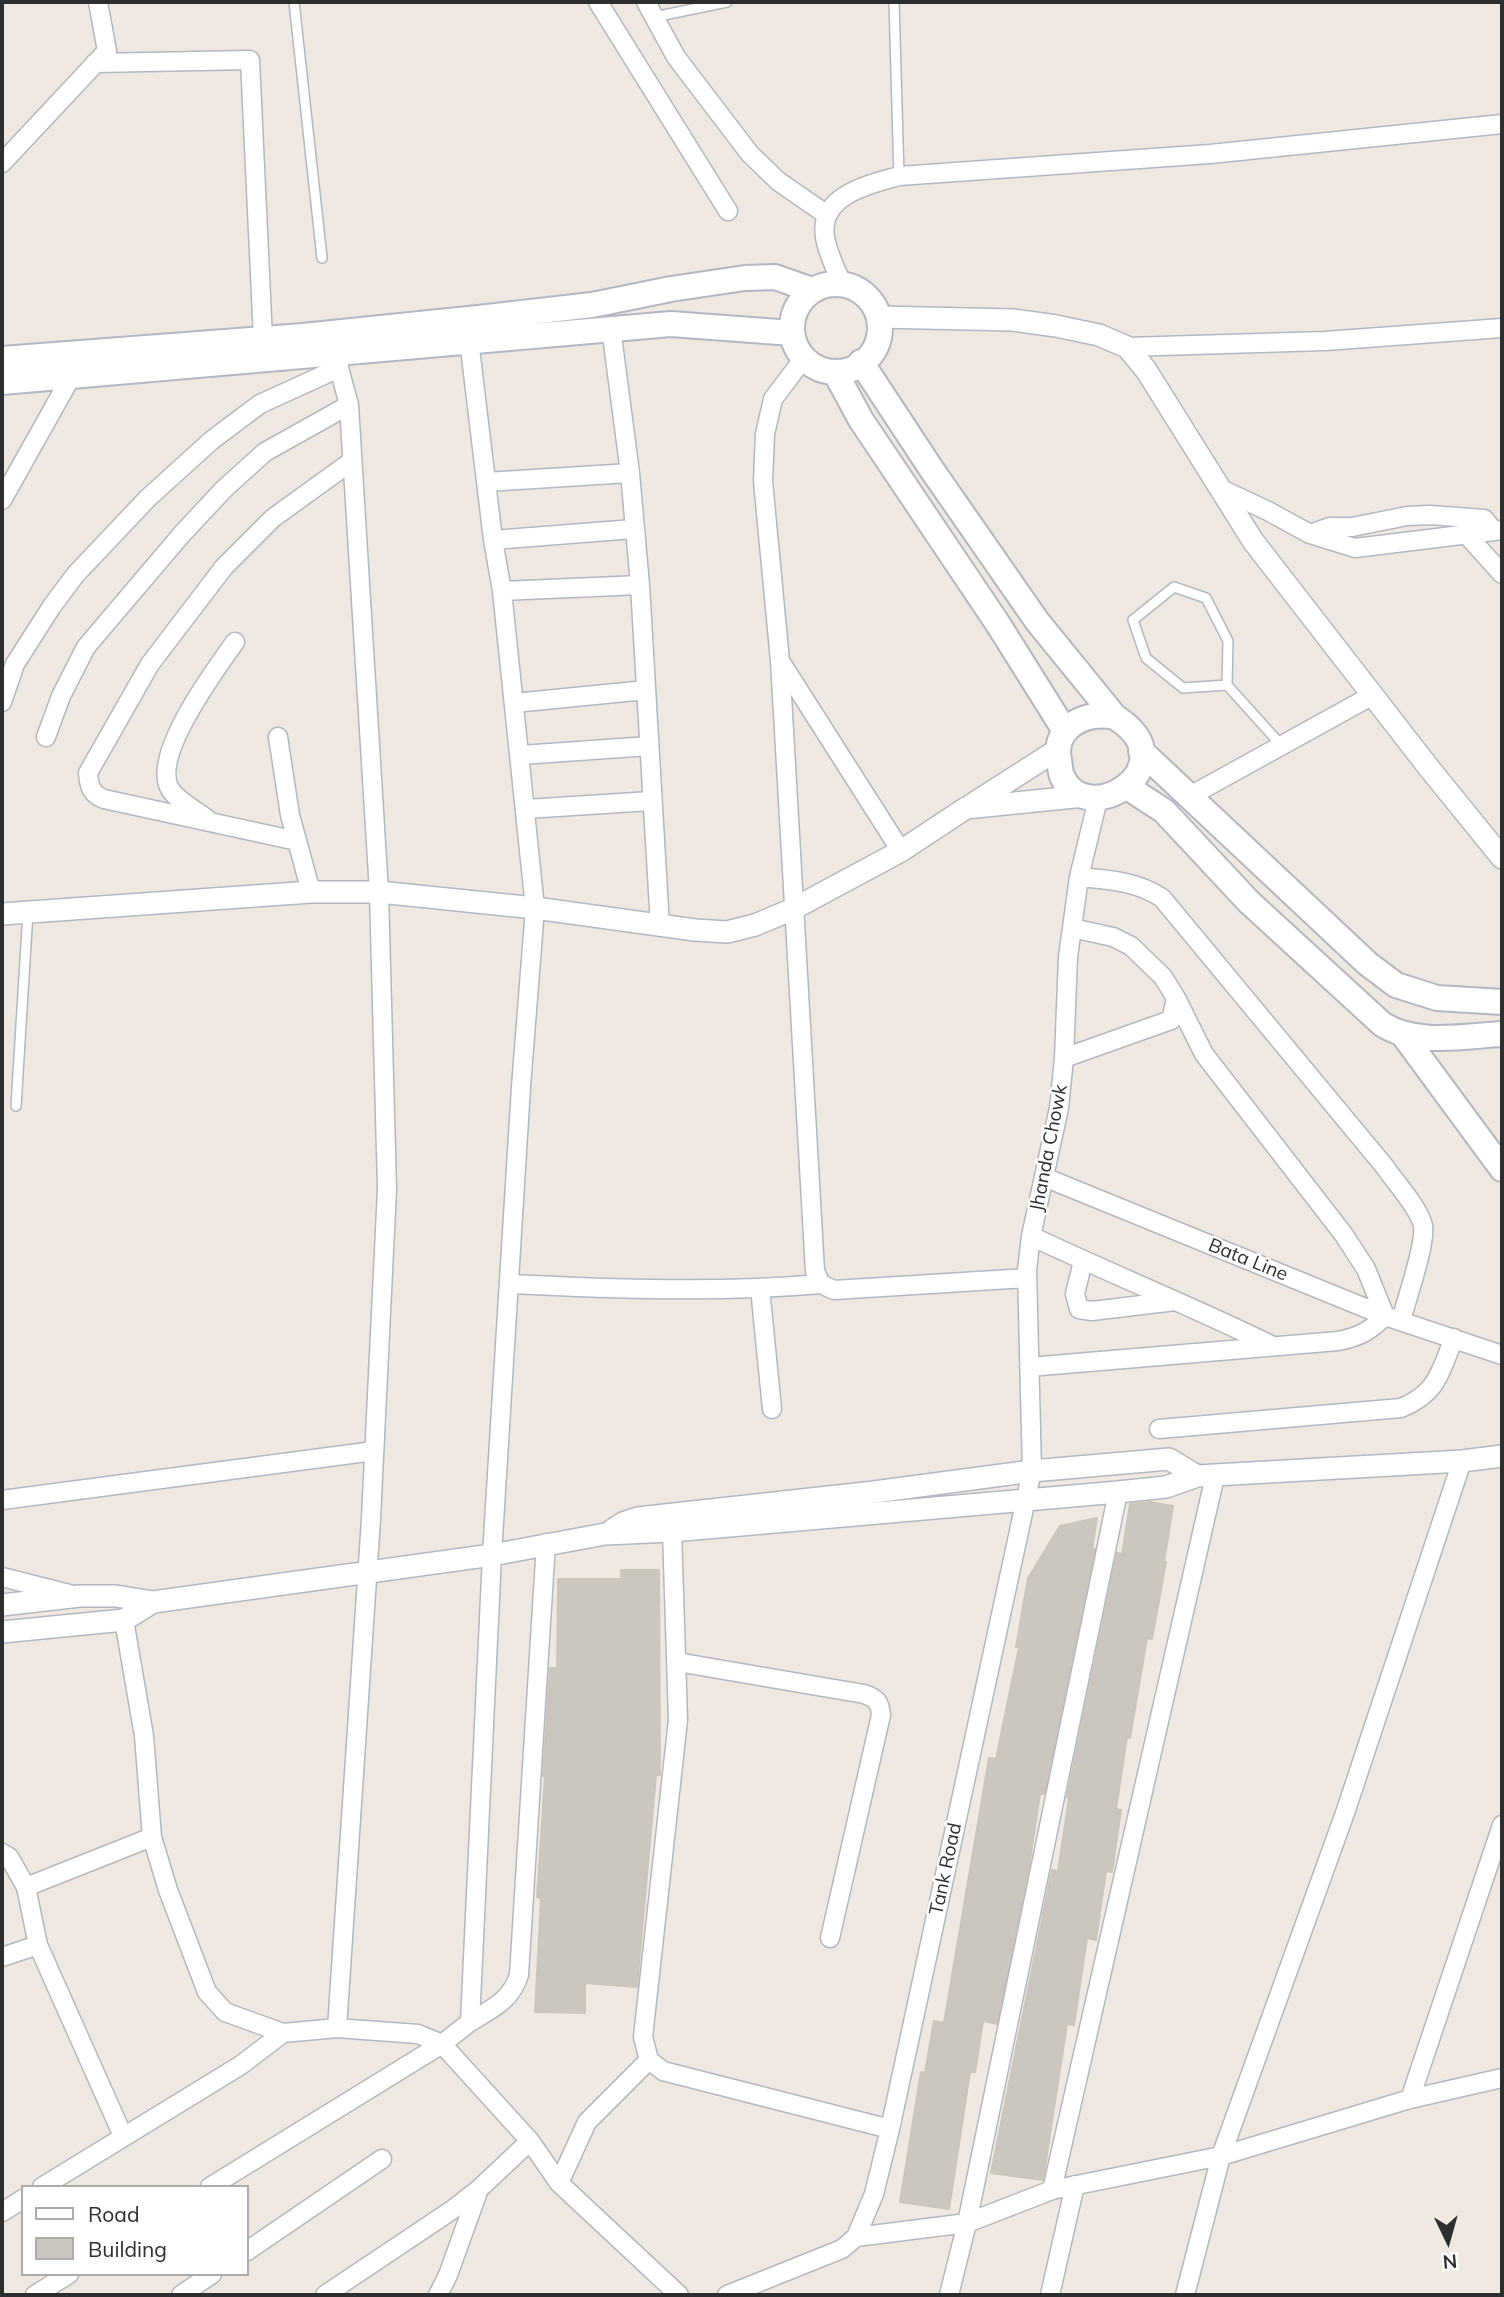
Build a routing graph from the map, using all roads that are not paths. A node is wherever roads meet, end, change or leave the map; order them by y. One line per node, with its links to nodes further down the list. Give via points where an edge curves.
1 (98, 2): 7 (street, via 107,51)
2 (294, 2): 13 (lane)
3 (597, 2): 11 (street)
4 (727, 2): 6 (lane)
5 (894, 2): 10 (lane)
6 (650, 9): 12 (street, via 676,57 750,154 778,181)
7 (95, 63): 9 (street); 20 (street, via 250,60)
8 (1502, 124): 10 (street, via 1210,154)
9 (2, 163)
10 (899, 176): 12 (street, via 846,194)
11 (729, 211)
12 (827, 215): 14 (street, via 825,239)
13 (322, 258)
14 (842, 284): 15 (main road); 16 (main road, via 862,292)
15 (812, 289): 19 (main road, via 799,303); 20 (main road, via 775,277 745,278 593,305)
16 (879, 317): 22 (street, via 1023,321 1098,335); 26 (main road, via 877,343)
17 (611, 328): 19 (main road, via 671,324); 21 (main road); 32 (street)
18 (1502, 328): 22 (street, via 1325,341)
19 (792, 333): 23 (main road)
20 (263, 339): 24 (main road)
21 (469, 340): 25 (main road); 33 (street)
22 (1127, 347): 34 (street)
23 (804, 358): 27 (main road); 45 (street, via 773,399 765,434 763,481)
24 (2, 359)
25 (339, 360): 28 (main road); 30 (street); 49 (street, via 260,404 148,498 52,606 15,664)
26 (861, 362): 27 (main road); 51 (main road, via 1037,621)
27 (835, 372): 54 (main road, via 861,420 998,624)
28 (71, 377): 29 (main road); 35 (street)
29 (2, 383)
30 (349, 405): 31 (street); 52 (street, via 265,452 182,534 86,647)
31 (352, 461): 65 (street, via 273,518 224,567 150,664 88,772 89,785 104,799); 71 (street)
32 (629, 473): 33 (street); 36 (street)
33 (485, 482): 40 (street)
34 (1221, 489): 38 (street); 48 (street, via 1253,541)
35 (2, 500)
36 (634, 529): 40 (street); 42 (street)
37 (1497, 530): 38 (street, via 1484,519 1430,515 1329,527); 39 (street)
38 (1310, 534): 39 (street, via 1355,548)
39 (1466, 534): 41 (street)
40 (493, 540): 43 (street)
41 (1502, 574)
42 (640, 585): 43 (street); 47 (street)
43 (502, 591): 50 (street)
44 (235, 642): 65 (street, via 192,705 171,751 167,773 172,792)
45 (780, 661): 67 (street); 73 (street)
46 (1227, 685): 46 (lane, via 1183,688 1146,658 1133,620 1174,587 1206,598 1228,641); 56 (lane)
47 (646, 690): 50 (street); 55 (street)
48 (1373, 695): 56 (street); 68 (street)
49 (2, 702)
50 (514, 703): 58 (street)
51 (1115, 717): 54 (main road, via 1090,715 1076,721); 57 (main road, via 1137,736)
52 (46, 737)
53 (278, 737): 66 (street)
54 (1061, 741): 61 (main road, via 1062,777); 63 (street)
55 (649, 746): 58 (street); 62 (street)
56 (1282, 746): 60 (street)
57 (1142, 751): 59 (main road, via 1141,766); 60 (main road)
58 (521, 755): 64 (street)
59 (1127, 787): 61 (main road); 81 (main road, via 1164,811 1249,902 1382,1024)
60 (1190, 796): 79 (main road, via 1396,985 1437,998)
61 (1091, 797): 63 (street); 69 (street, Jhanda Chowk)
62 (651, 801): 64 (street); 76 (street)
63 (966, 808): 67 (street)
64 (526, 809): 72 (street)
65 (212, 822): 66 (street)
66 (297, 841): 70 (street)
67 (901, 851): 73 (street)
68 (1502, 858)
69 (1079, 877): 77 (street, Jhanda Chowk); 93 (street, via 1145,887 1161,898 1385,1167 1418,1213 1422,1244)
70 (311, 892): 71 (street); 74 (street)
71 (379, 892): 72 (street); 100 (street, via 387,1189)
72 (535, 908): 76 (street); 90 (street)
73 (793, 909): 76 (street, via 727,932); 89 (street, via 815,1271)
74 (28, 912): 75 (street); 83 (lane)
75 (2, 914)
76 (660, 926)
77 (1072, 928): 78 (street, via 1131,946); 82 (street, Jhanda Chowk)
78 (1177, 998): 82 (street, via 1171,1020); 93 (street, via 1204,1054 1344,1235)
79 (1502, 1002)
80 (1502, 1034): 81 (main road)
81 (1404, 1036): 84 (main road)
82 (1064, 1058): 85 (street, Jhanda Chowk)
83 (16, 1106)
84 (1502, 1169)
85 (1044, 1177): 86 (street, Jhanda Chowk); 93 (street, Bata Line)
86 (1031, 1236): 87 (street); 88 (street, Jhanda Chowk)
87 (1083, 1261): 92 (street); 92 (street, via 1075,1294 1079,1310)
88 (1027, 1278): 89 (street, via 844,1290 827,1289); 97 (street, Jhanda Chowk)
89 (821, 1283): 91 (street)
90 (510, 1284): 91 (street, via 626,1290); 111 (street)
91 (760, 1288): 98 (street)
92 (1175, 1301): 95 (street)
93 (1393, 1319): 94 (street, Bata Line); 95 (street, via 1356,1338)
94 (1454, 1338): 96 (street, Bata Line); 99 (street, via 1433,1388 1419,1401 1401,1408)
95 (1275, 1347): 97 (street)
96 (1502, 1355)
97 (1029, 1367): 103 (street, Jhanda Chowk)
98 (772, 1409)
99 (1159, 1429)
100 (374, 1451): 107 (street); 112 (street)
101 (1502, 1456): 102 (street)
102 (1462, 1461): 104 (street); 137 (street, via 1345,1813)
103 (1032, 1471): 104 (street, via 1169,1459); 106 (street, Jhanda Chowk); 109 (street, via 638,1518)
104 (1206, 1476): 105 (street, via 1166,1487); 144 (street)
105 (1118, 1492): 106 (street); 147 (street)
106 (1026, 1499): 108 (street); 134 (street, Tank Road)
107 (2, 1500)
108 (672, 1531): 109 (street); 119 (street)
109 (605, 1534): 110 (street)
110 (546, 1544): 111 (street); 127 (street, via 519,1975 509,1995)
111 (492, 1555): 112 (street); 127 (street)
112 (367, 1571): 115 (street); 128 (street)
113 (2, 1577): 114 (street)
114 (79, 1596): 115 (street); 116 (street)
115 (153, 1602): 117 (street)
116 (2, 1605)
117 (124, 1620): 118 (street); 121 (street, via 144,1736)
118 (2, 1632)
119 (677, 1662): 124 (street, via 864,1694 880,1705); 131 (street, via 677,1732 643,2037)
120 (1502, 1825): 133 (street)
121 (152, 1837): 123 (street); 129 (street, via 206,1992 225,2012)
122 (2, 1853): 123 (street, via 9,1857)
123 (26, 1888): 125 (street)
124 (830, 1938)
125 (38, 1945): 126 (street); 135 (street)
126 (2, 1957)
127 (470, 2022): 130 (street)
128 (337, 2028): 129 (street); 130 (street, via 418,2034)
129 (282, 2033): 135 (street, via 241,2065)
130 (442, 2043): 136 (street); 141 (street)
131 (649, 2060): 134 (street, via 663,2071); 139 (street, via 587,2122)
132 (1502, 2078): 133 (street)
133 (1410, 2099): 137 (street)
134 (890, 2129): 148 (street, Tank Road, via 874,2194)
135 (123, 2136): 140 (street)
136 (530, 2141): 139 (street); 143 (street)
137 (1221, 2156): 142 (street); 160 (street)
138 (382, 2159): 149 (street)
139 (559, 2183): 156 (street)
140 (45, 2185)
141 (213, 2185)
142 (1074, 2185): 144 (street); 159 (street)
143 (479, 2189): 154 (street); 155 (street)
144 (1052, 2190): 147 (street)
145 (21, 2200): 146 (street)
146 (2, 2212)
147 (967, 2223): 148 (street); 158 (street)
148 (856, 2237): 157 (street, via 842,2249)
149 (248, 2250)
150 (66, 2276): 152 (street)
151 (209, 2276): 153 (street)
152 (35, 2295)
153 (181, 2295)
154 (325, 2295)
155 (438, 2295)
156 (679, 2295)
157 (727, 2295)
158 (949, 2295)
159 (1050, 2295)
160 (1185, 2295)

